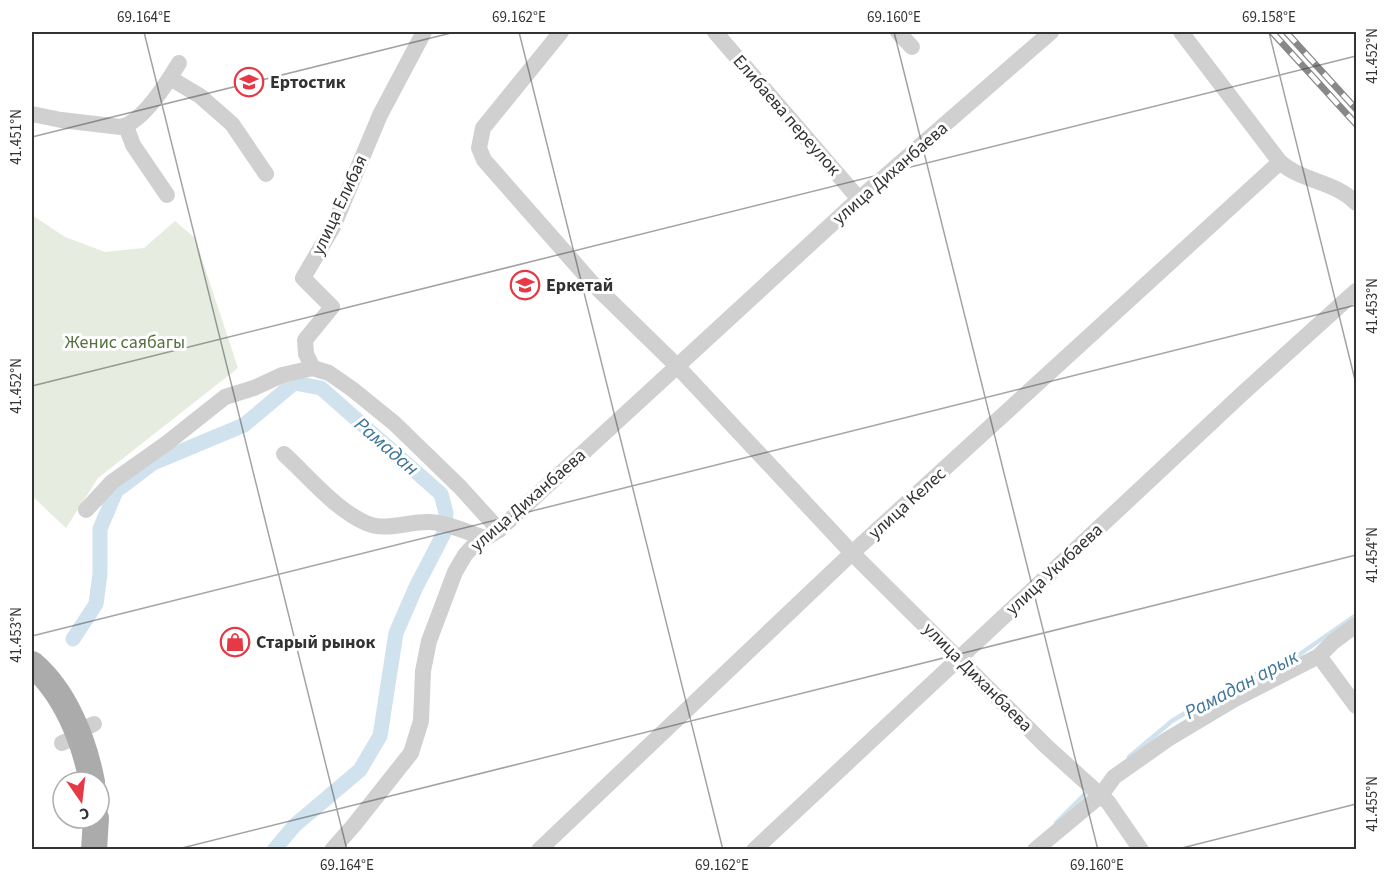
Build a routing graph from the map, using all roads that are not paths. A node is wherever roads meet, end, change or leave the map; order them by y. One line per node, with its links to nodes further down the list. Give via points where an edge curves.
1 (424, 32): 19 (street, улица Елибая, via 380,115 333,227 303,278 332,307 305,340)
2 (561, 32): 18 (street, via 483,128 481,154 593,284)
3 (715, 32): 15 (street, Елибаева переулок)
4 (898, 32): 7 (street)
5 (1052, 32): 15 (street, улица Диханбаева)
6 (1181, 32): 12 (street)
7 (912, 46)
8 (179, 63): 9 (street)
9 (170, 78): 11 (street); 13 (street, via 200,96 232,124)
10 (32, 114): 11 (street)
11 (126, 126): 14 (street, via 133,145)
12 (1280, 162): 16 (street, via 1296,174 1340,190); 24 (street, улица Келес)
13 (266, 174)
14 (167, 195)
15 (860, 199): 18 (street, улица Диханбаева)
16 (1356, 203)
17 (1356, 291): 27 (street, улица Укибаева)
18 (677, 366): 22 (street, улица Диханбаева); 24 (street, улица Диханбаева)
19 (313, 368): 21 (street, via 282,375 225,397 112,482); 22 (street, via 330,374 394,423)
20 (284, 454): 23 (street, via 345,512 367,524 384,527 432,522)
21 (86, 510)
22 (499, 530): 23 (street, улица Диханбаева)
23 (484, 538): 34 (street, улица Диханбаева, via 465,555 455,572 429,641 421,721 411,753)
24 (852, 553): 27 (street, улица Диханбаева); 35 (street, улица Келес)
25 (1356, 625): 26 (street)
26 (1319, 656): 29 (street); 31 (street, via 1168,739 1114,777)
27 (960, 659): 31 (street, улица Диханбаева); 36 (street, улица Укибаева)
28 (32, 664): 30 (main road, via 58,692)
29 (1356, 706)
30 (88, 770)
31 (1104, 798): 37 (street); 38 (street, улица Диханбаева)
32 (95, 830): 33 (main road)
33 (94, 849)
34 (332, 849)
35 (539, 849)
36 (754, 849)
37 (1035, 849)
38 (1141, 849)

